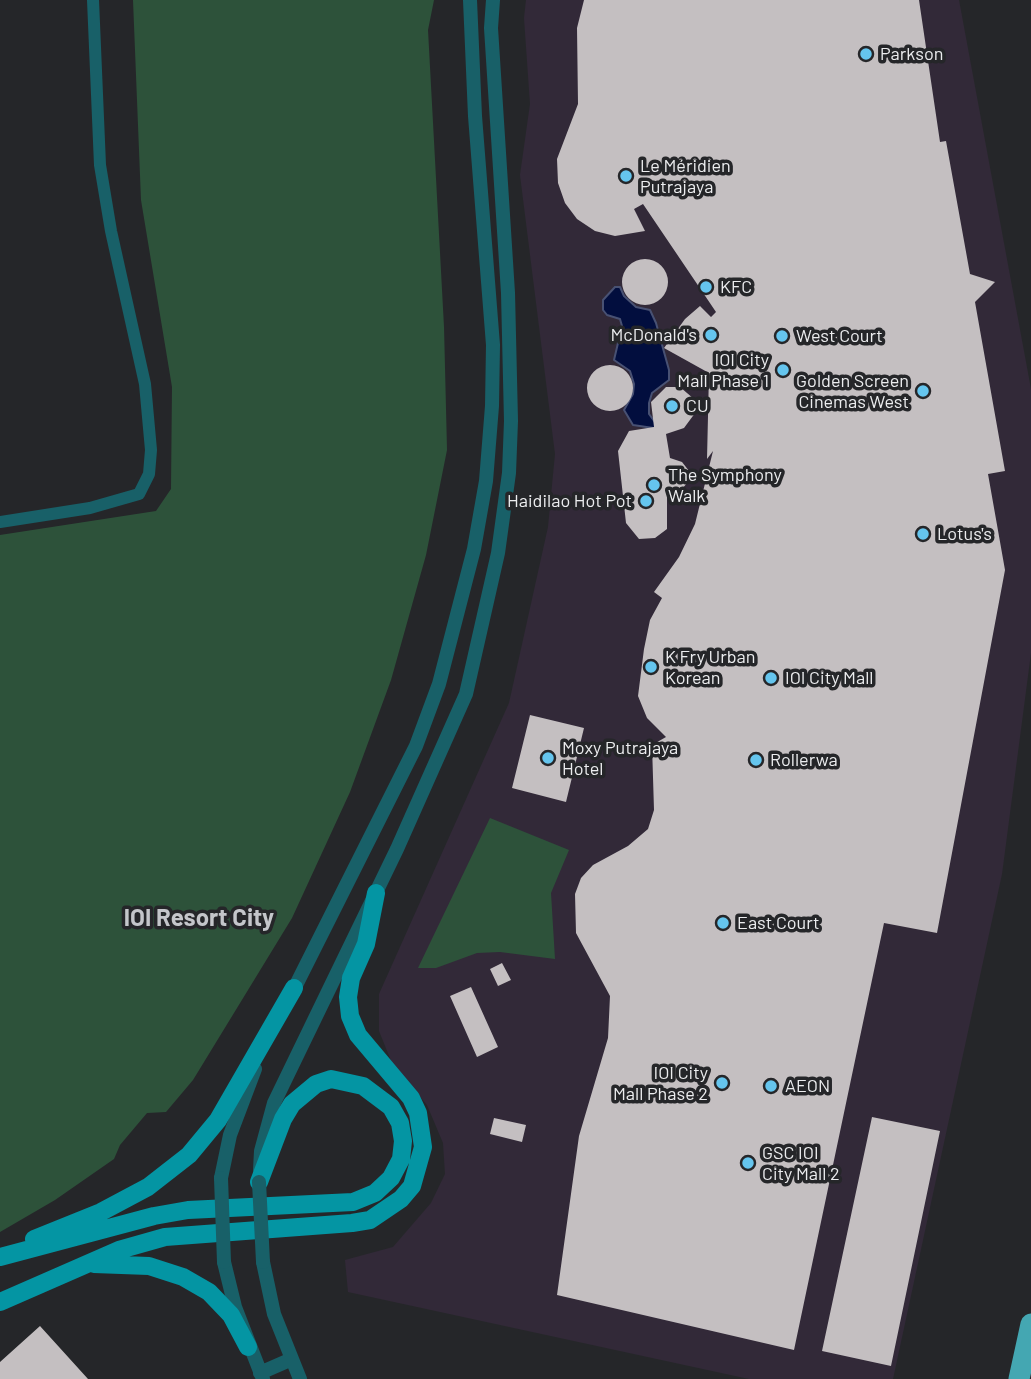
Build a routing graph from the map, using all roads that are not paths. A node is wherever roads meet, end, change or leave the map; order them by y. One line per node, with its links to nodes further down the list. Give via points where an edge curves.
1 (93, 0): 4 (street, via 100,165 145,384 149,474 139,494 90,508)
2 (470, 0): 6 (street, via 493,345 492,407 481,508 439,684 420,738)
3 (493, 0): 5 (street, via 508,293 509,473 498,553 466,694)
4 (0, 522)
5 (376, 892): 7 (street, via 274,1104 261,1151); 9 (main road, via 366,944 351,978 350,1016 358,1035 411,1098 418,1113 423,1147 412,1186 387,1211 370,1220 165,1237)
6 (295, 988): 8 (main road, via 218,1120 189,1155 148,1187); 12 (street, bridge, via 244,1096 221,1178 224,1262)
7 (259, 1182): 8 (main road, via 283,1119 292,1104 316,1084 331,1079 363,1086 391,1107 400,1123 401,1159 391,1178 375,1193 353,1202 188,1210); 13 (street, bridge, via 263,1262 274,1314)
8 (0, 1257)
9 (86, 1264): 10 (main road); 12 (main road, via 149,1266 183,1277 209,1292 225,1309)
10 (0, 1302)
11 (1031, 1324): 16 (highway)
12 (248, 1347): 14 (street)
13 (292, 1359): 14 (street); 15 (street)
14 (261, 1376)
15 (300, 1379)
16 (1019, 1379)

